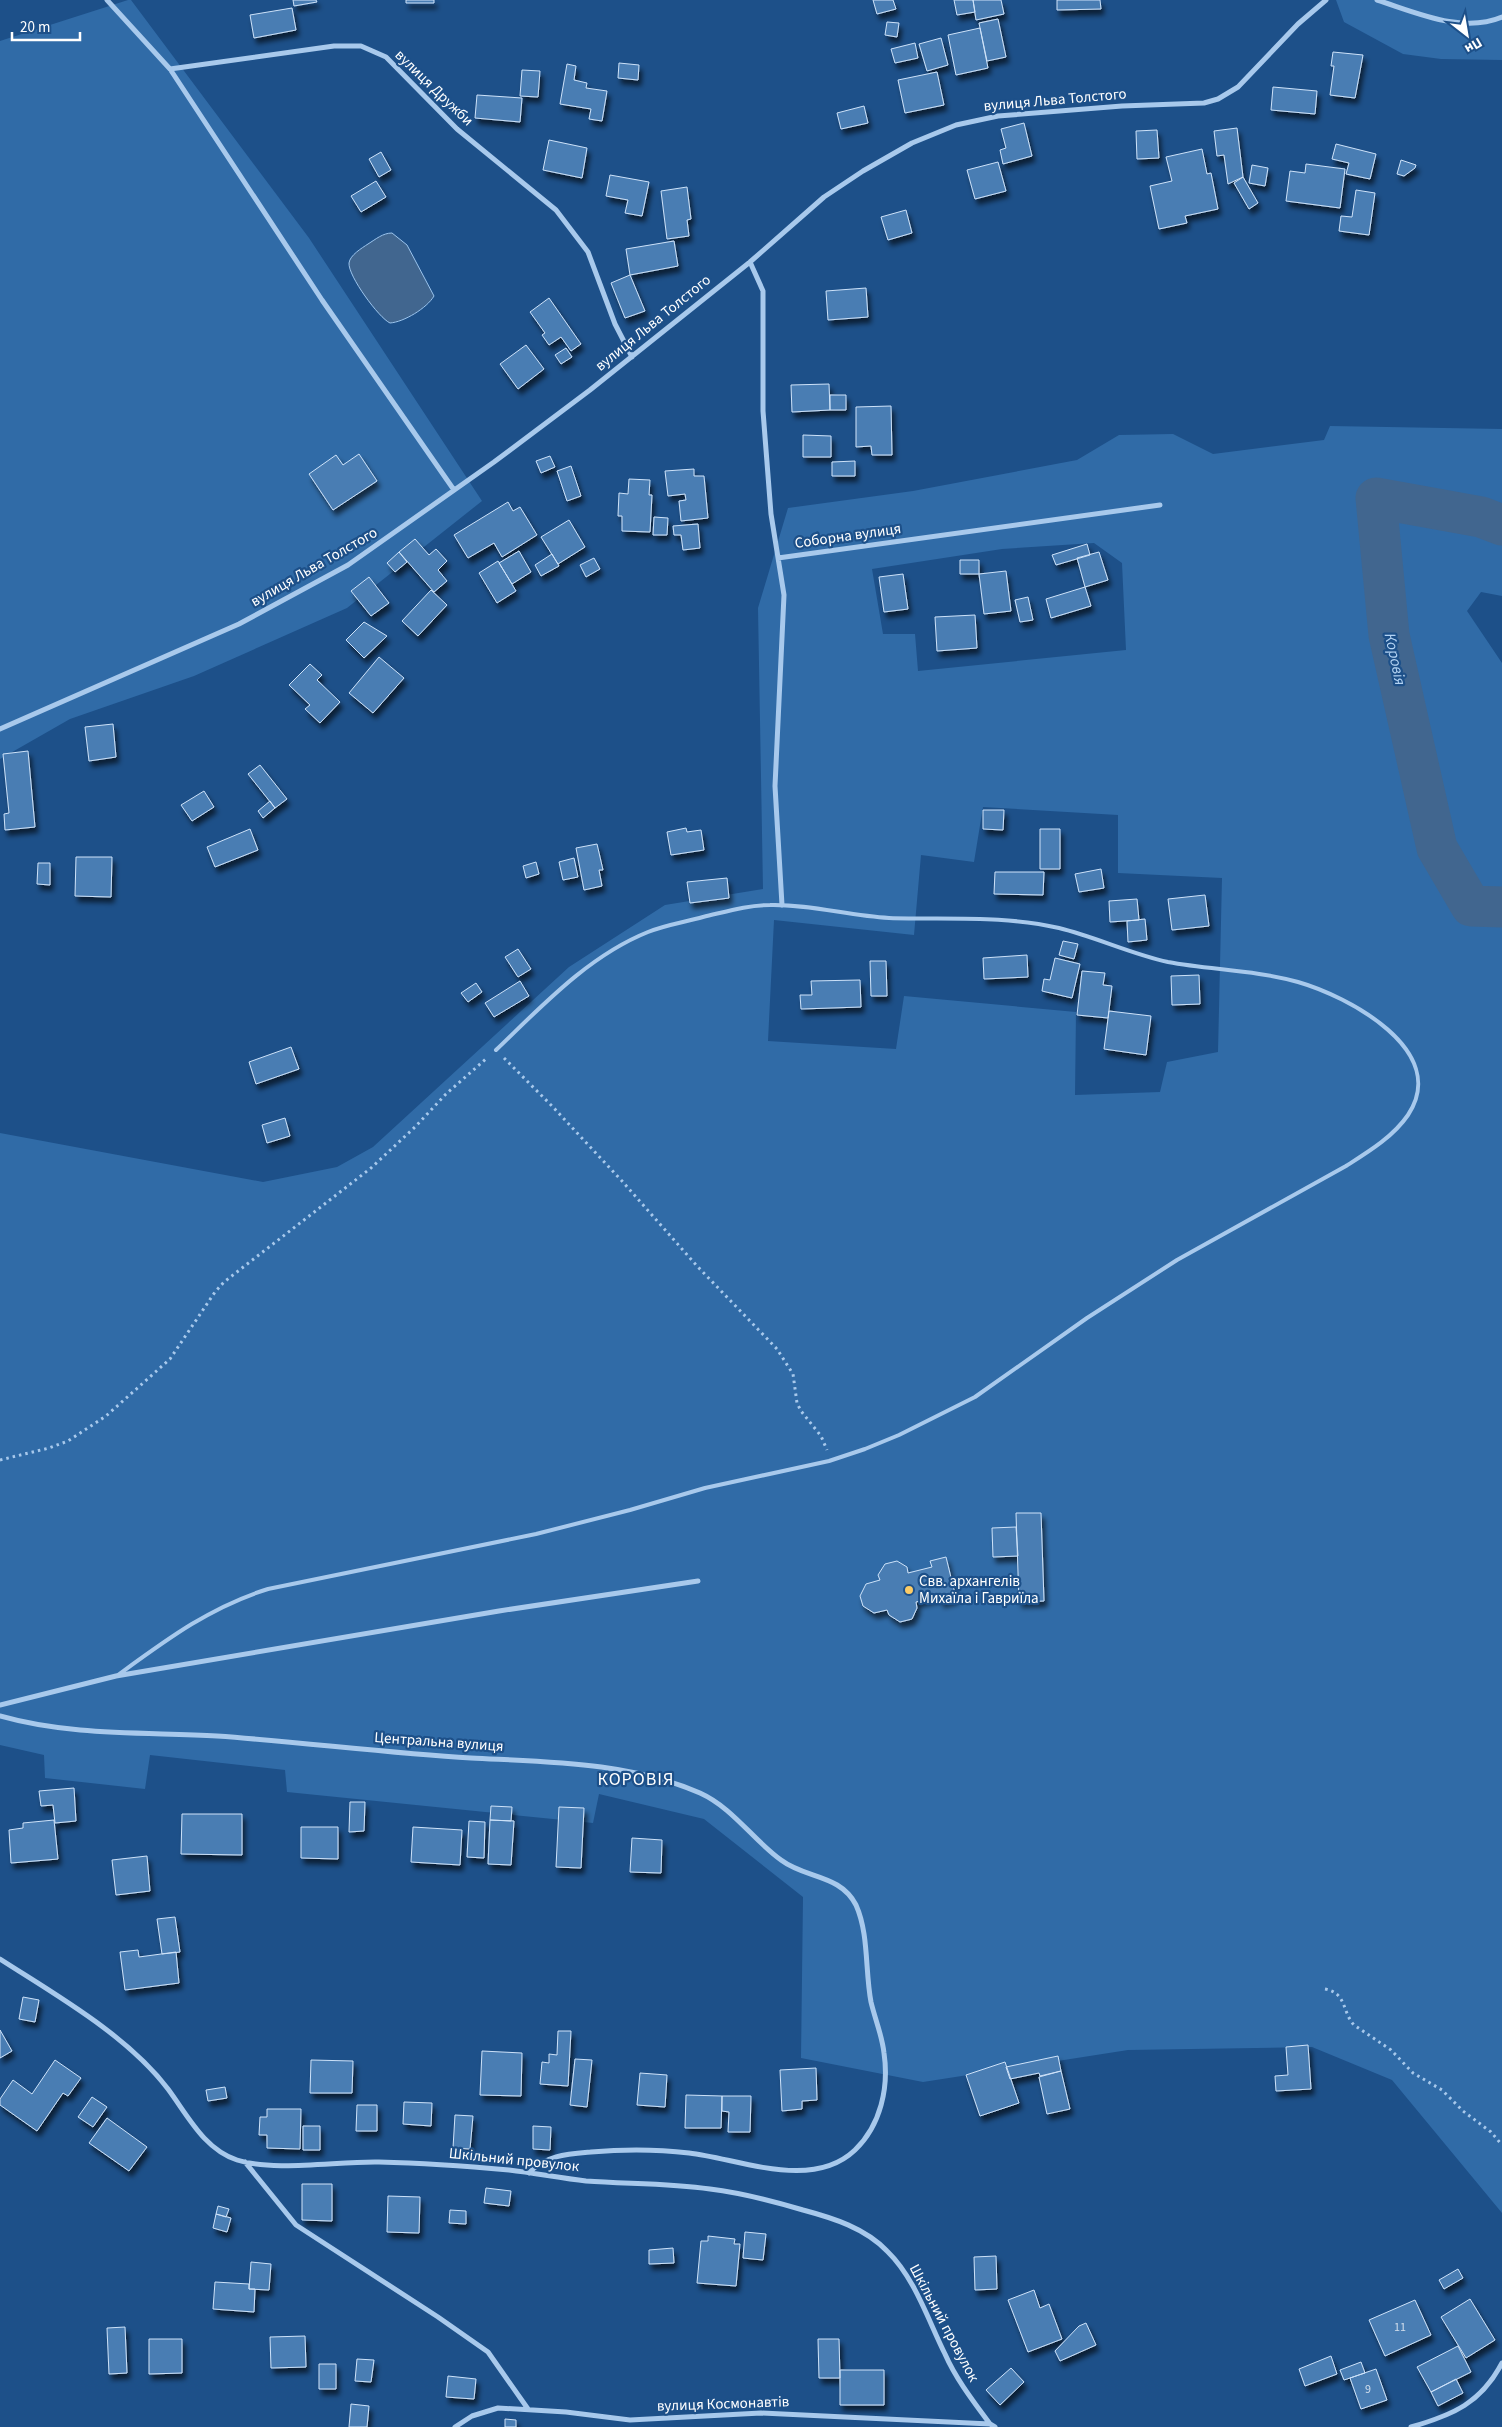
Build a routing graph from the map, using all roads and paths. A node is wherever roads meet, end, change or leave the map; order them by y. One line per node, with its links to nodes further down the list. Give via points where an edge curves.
1 (106, 0): 5 (street)
2 (1326, 0): 6 (street, вулиця Льва Толстого, via 1238,87 1218,99 1204,103 1028,112 971,121 940,131 912,143 844,183 804,213)
3 (1377, 0): 4 (street, via 1450,22 1482,23)
4 (1502, 17)
5 (170, 69): 7 (street, вулиця Дружби, via 334,46 360,46 386,58 457,129 548,202 568,224 591,258 615,324); 8 (street, via 322,300)
6 (750, 262): 7 (street, вулиця Льва Толстого); 10 (street, Соборна вулиця, via 763,291 763,411)
7 (632, 357): 8 (street, вулиця Льва Толстого)
8 (454, 490): 11 (street, вулиця Льва Толстого, via 348,565 288,599 179,652)
9 (1160, 505): 10 (street, Соборна вулиця)
10 (778, 558): 12 (street, via 784,595 775,786)
11 (0, 729)
12 (782, 905): 13 (lane, via 753,906 676,924 627,942 559,990); 15 (lane, via 857,915 986,919 1039,925 1075,932 1168,962 1294,981 1342,999 1382,1024 1407,1053 1417,1080 1414,1104 1400,1125 1346,1166 1169,1265 1086,1318 975,1397 899,1435)
13 (496, 1050): 14 (path, via 371,1168 224,1282 170,1359 106,1416 49,1448); 15 (path, via 777,1350 794,1374 797,1403 821,1436)
14 (0, 1460)
15 (829, 1461): 17 (lane, via 705,1488 536,1534 268,1589 214,1610)
16 (698, 1581): 17 (street)
17 (116, 1676): 18 (street)
18 (0, 1705)
19 (0, 1716): 24 (street, Центральна вулиця, via 84,1731 229,1737 437,1756 557,1763 640,1774 712,1799 790,1867 830,1880 844,1889 860,1917 869,1987 885,2061 880,2110 856,2150 838,2162 806,2170 784,2170 687,2153 614,2150 555,2157 540,2163)
20 (0, 1959): 23 (street, Шкільний провулок, via 52,1991 103,2029 154,2074 212,2146 227,2156)
21 (1325, 1989): 22 (path, via 1341,1997 1354,2026 1391,2050 1413,2073 1442,2090)
22 (1502, 2145)
23 (246, 2162): 24 (street, Шкільний провулок, via 276,2165 396,2163); 26 (street, via 296,2225 488,2352)
24 (529, 2173): 27 (street, Шкільний провулок, via 586,2181 728,2191 826,2216 863,2233 886,2249 900,2266 955,2374)
25 (1502, 2363): 30 (street, via 1489,2384 1469,2404)
26 (528, 2409): 27 (street, вулиця Космонавтів, via 630,2420 761,2413); 28 (street, вулиця Космонавтів, via 498,2408 472,2416)
27 (990, 2424): 29 (street, вулиця Космонавтів)
28 (455, 2427)
29 (995, 2427)
30 (1411, 2427)

